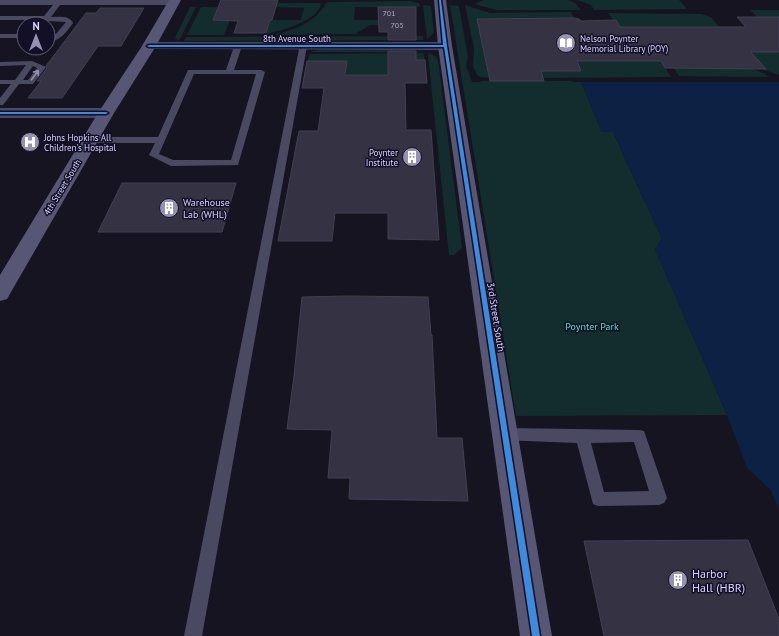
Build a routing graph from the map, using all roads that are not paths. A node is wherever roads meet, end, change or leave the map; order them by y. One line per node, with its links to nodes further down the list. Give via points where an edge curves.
1 (97, 0): 2 (street); 6 (street)
2 (120, 0): 3 (street)
3 (174, 0): 14 (street, 4th Street South)
4 (440, 0): 17 (street, 3rd Street South)
5 (0, 1): 6 (street)
6 (60, 1): 7 (lane)
7 (47, 16)
8 (0, 18): 9 (lane)
9 (16, 19)
10 (56, 19): 13 (lane, via 64,19 70,23)
11 (0, 36): 12 (lane)
12 (16, 36)
13 (56, 37)
14 (149, 46): 15 (street, 8th Avenue South); 24 (street, 4th Street South)
15 (238, 46): 16 (street, 8th Avenue South); 19 (lane)
16 (303, 46): 17 (street, 8th Avenue South); 30 (lane)
17 (445, 46): 28 (street, 3rd Street South)
18 (0, 64): 21 (lane, via 32,64 42,67 30,82)
19 (229, 72): 26 (lane, via 191,72); 26 (lane, via 261,72 235,163 171,163 154,155)
20 (0, 82): 21 (lane)
21 (17, 82): 22 (lane)
22 (0, 103)
23 (0, 113): 24 (street)
24 (106, 113): 25 (street, 4th Street South)
25 (90, 140): 26 (lane); 27 (street, 4th Street South)
26 (161, 140)
27 (0, 293)
28 (505, 434): 29 (lane); 31 (street, 3rd Street South)
29 (582, 436): 29 (lane, via 639,436 659,498 598,498)
30 (193, 636)
31 (536, 636)

